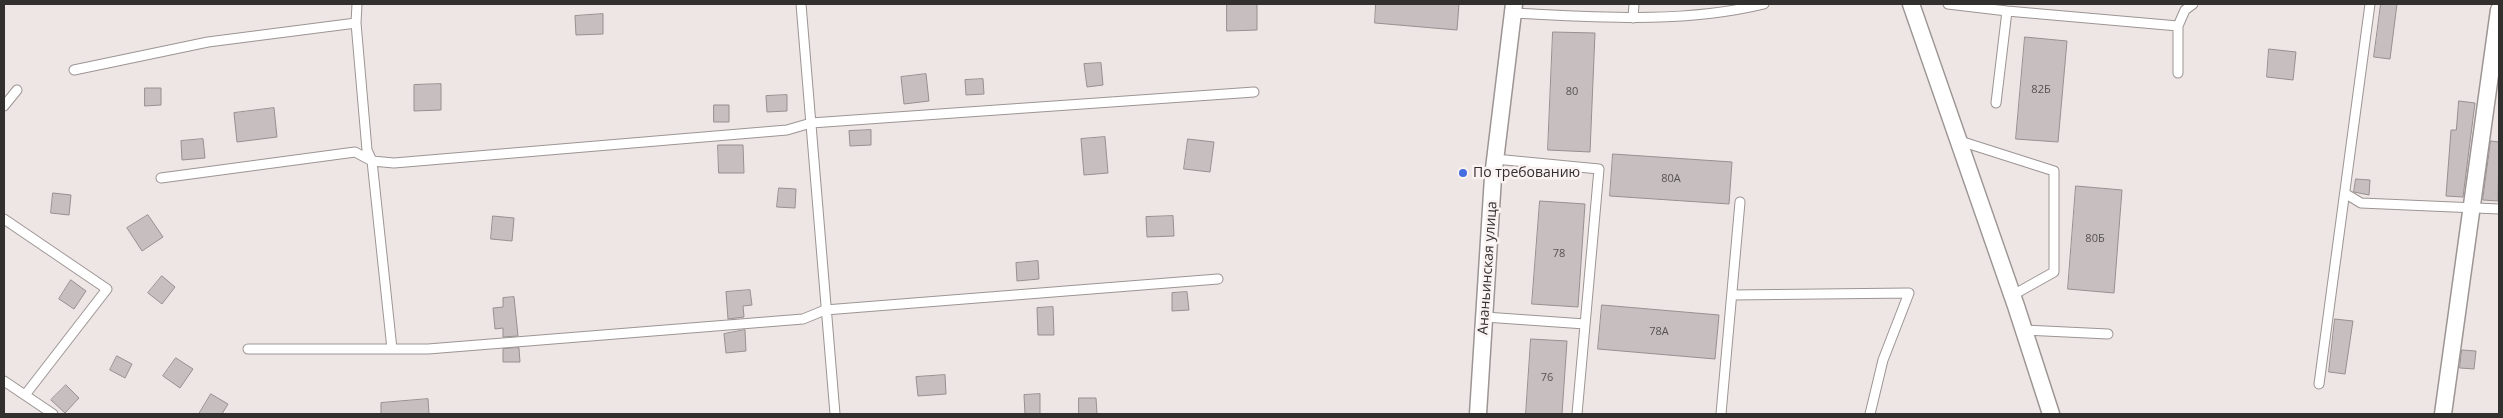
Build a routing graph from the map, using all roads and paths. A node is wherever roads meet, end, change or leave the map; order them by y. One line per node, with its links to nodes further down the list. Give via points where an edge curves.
1 (356, 4): 15 (lane)
2 (801, 4): 23 (lane)
3 (1634, 4): 14 (lane)
4 (1692, 4): 13 (lane)
5 (1764, 4): 13 (lane, via 1732,12)
6 (1911, 4): 24 (street)
7 (1948, 4): 12 (lane)
8 (2193, 4): 16 (lane, via 2185,10)
9 (2370, 4): 28 (lane)
10 (1513, 8): 14 (lane); 25 (street, Ананьинская улица)
11 (2499, 10): 30 (street)
12 (2007, 11): 16 (lane); 21 (lane)
13 (1691, 14): 14 (lane)
14 (1633, 18)
15 (356, 23): 17 (lane, via 208,42); 26 (lane, via 367,150)
16 (2178, 26): 18 (lane)
17 (74, 70)
18 (2178, 73)
19 (17, 90): 22 (lane)
20 (1254, 92): 23 (lane)
21 (1996, 102)
22 (4, 106)
23 (811, 123): 26 (lane, via 777,131 394,163); 36 (lane)
24 (1960, 141): 34 (street); 34 (lane, via 2054,171 2054,272)
25 (1495, 159): 37 (street, Ананьинская улица); 38 (lane, via 1600,169)
26 (372, 161): 27 (lane, via 355,152); 42 (lane)
27 (161, 178)
28 (2346, 194): 30 (lane, via 2361,203); 44 (lane)
29 (1740, 202): 35 (lane)
30 (2471, 209): 31 (lane); 53 (street)
31 (2499, 209)
32 (4, 219): 45 (lane, via 107,289)
33 (1218, 279): 36 (lane)
34 (2012, 294): 39 (street)
35 (1732, 296): 50 (lane); 51 (lane, via 1909,293 1883,360)
36 (825, 310): 42 (lane, via 803,319 428,349); 47 (lane)
37 (1484, 317): 38 (lane); 48 (street, Ананьинская улица)
38 (1585, 324): 49 (lane)
39 (2024, 330): 40 (lane); 52 (street)
40 (2108, 334)
41 (248, 349): 42 (lane)
42 (392, 349)
43 (4, 380): 45 (lane)
44 (2319, 384)
45 (25, 395): 46 (lane)
46 (53, 414)
47 (835, 414)
48 (1478, 414)
49 (1577, 414)
50 (1721, 414)
51 (1870, 414)
52 (2050, 414)
53 (2443, 414)

